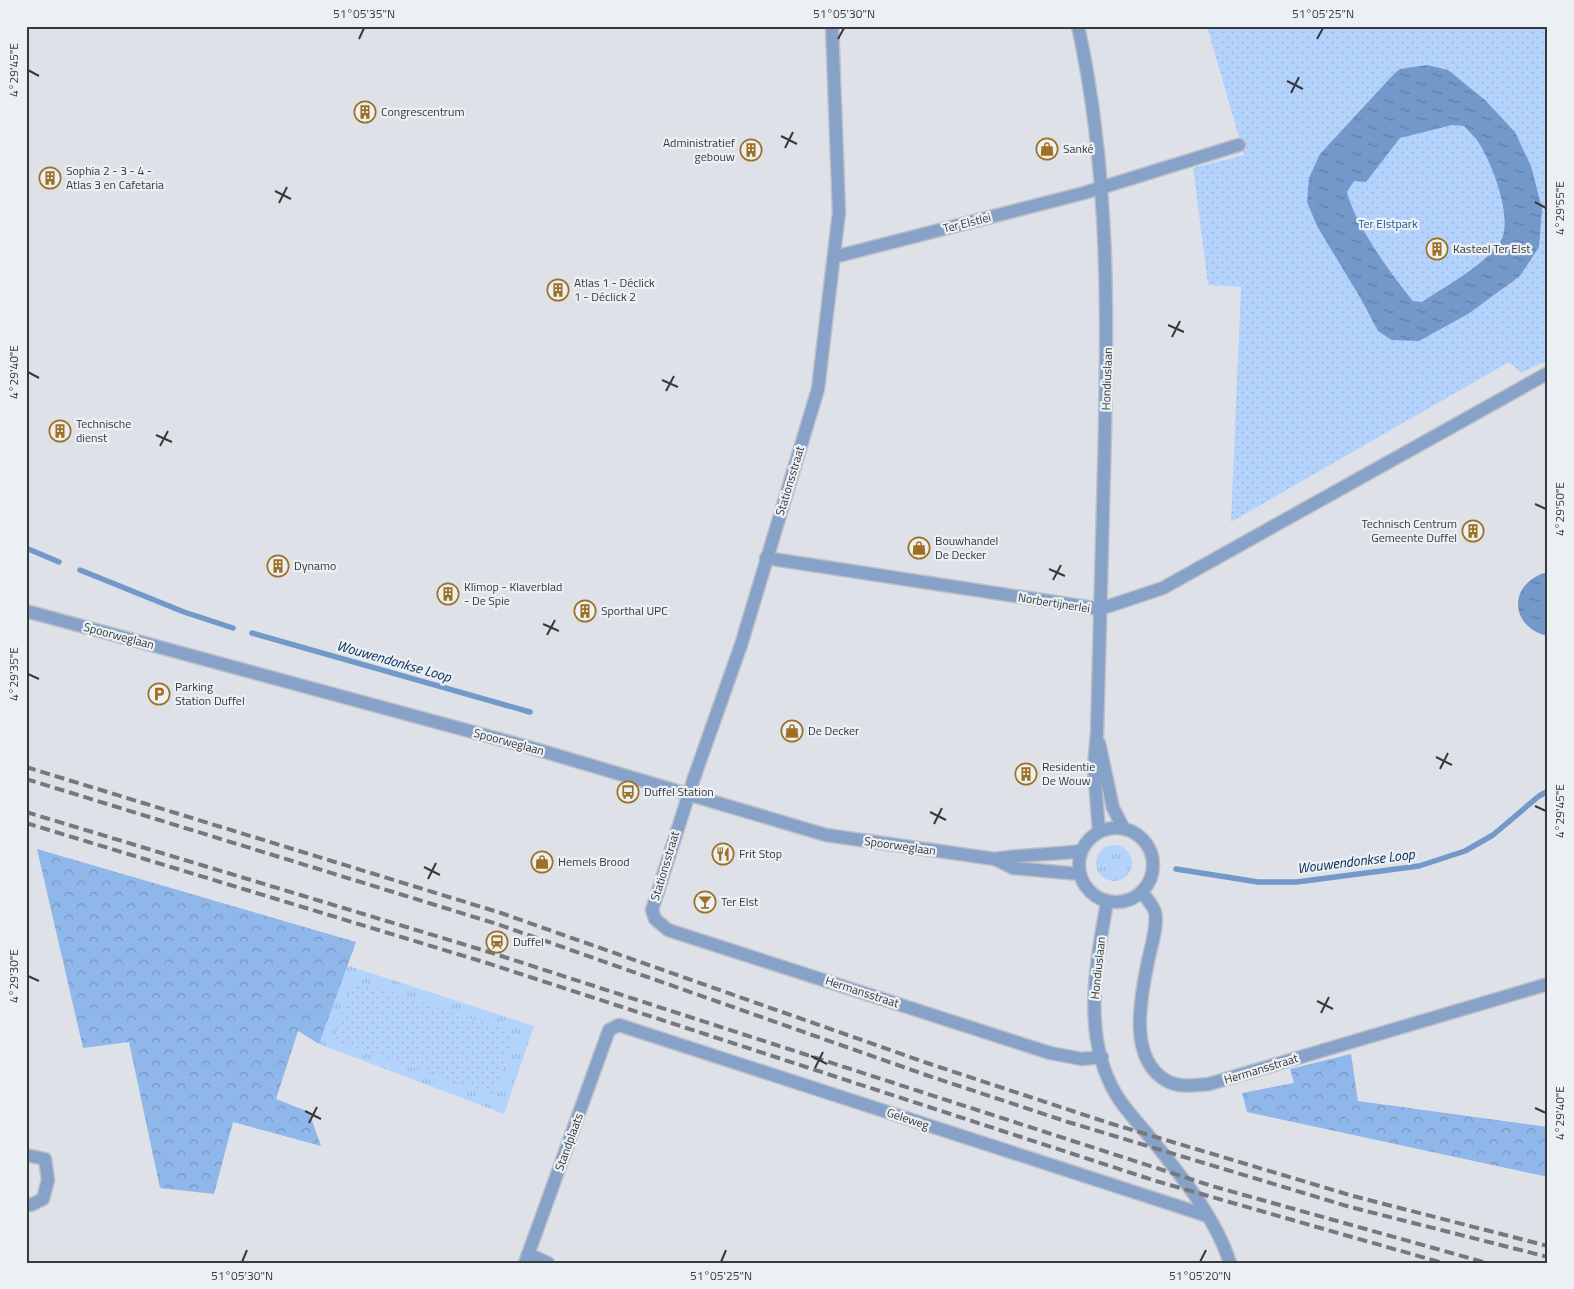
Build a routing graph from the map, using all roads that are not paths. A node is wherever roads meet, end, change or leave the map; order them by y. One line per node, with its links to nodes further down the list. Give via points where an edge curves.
1 (832, 26): 5 (street, Stationsstraat, via 839,212)
2 (1078, 26): 4 (street, Hondiuslaan)
3 (1239, 145): 4 (street, Ter Elstlei)
4 (1100, 187): 5 (street, Ter Elstlei); 8 (street, Hondiuslaan, via 1107,276 1108,346)
5 (834, 257): 7 (street, Stationsstraat, via 818,389)
6 (1548, 373): 8 (street, Norbertijnerlei, via 1163,588)
7 (766, 558): 8 (street, Norbertijnerlei); 11 (street, Stationsstraat, via 740,645)
8 (1100, 610): 10 (street, Hondiuslaan)
9 (26, 611): 11 (street, Spoorweglaan, via 532,748)
10 (1097, 733): 12 (street, Hondiuslaan, via 1113,808); 13 (street, Hondiuslaan, via 1094,768)
11 (688, 795): 15 (street, Spoorweglaan, via 826,835); 19 (street, Stationsstraat, via 656,892 652,910)
12 (1124, 829): 13 (street, via 1111,828); 17 (street, via 1139,836 1148,846 1154,863 1151,879)
13 (1099, 832): 14 (street)
14 (1081, 851): 15 (street, Spoorweglaan); 16 (street)
15 (995, 859): 16 (street, Spoorweglaan, via 1013,868)
16 (1080, 874): 18 (street, via 1091,893)
17 (1142, 892): 18 (street, via 1128,901); 20 (street, Hermansstraat, via 1155,912 1139,1010 1144,1054 1152,1068 1167,1082 1209,1084)
18 (1107, 902): 22 (street, Hondiuslaan, via 1094,989)
19 (655, 919): 22 (street, Hermansstraat, via 668,930 1031,1048 1082,1060)
20 (1548, 984)
21 (608, 1030): 25 (street, Geleweg, via 619,1025); 26 (street, Standplaats)
22 (1102, 1057): 25 (street, Hondiuslaan, via 1117,1096)
23 (26, 1155): 24 (street, via 45,1159 48,1180 44,1199)
24 (26, 1204)
25 (1208, 1216): 28 (street, Hondiuslaan)
26 (527, 1258): 27 (street, Standplaats)
27 (548, 1263)
28 (1230, 1263)

